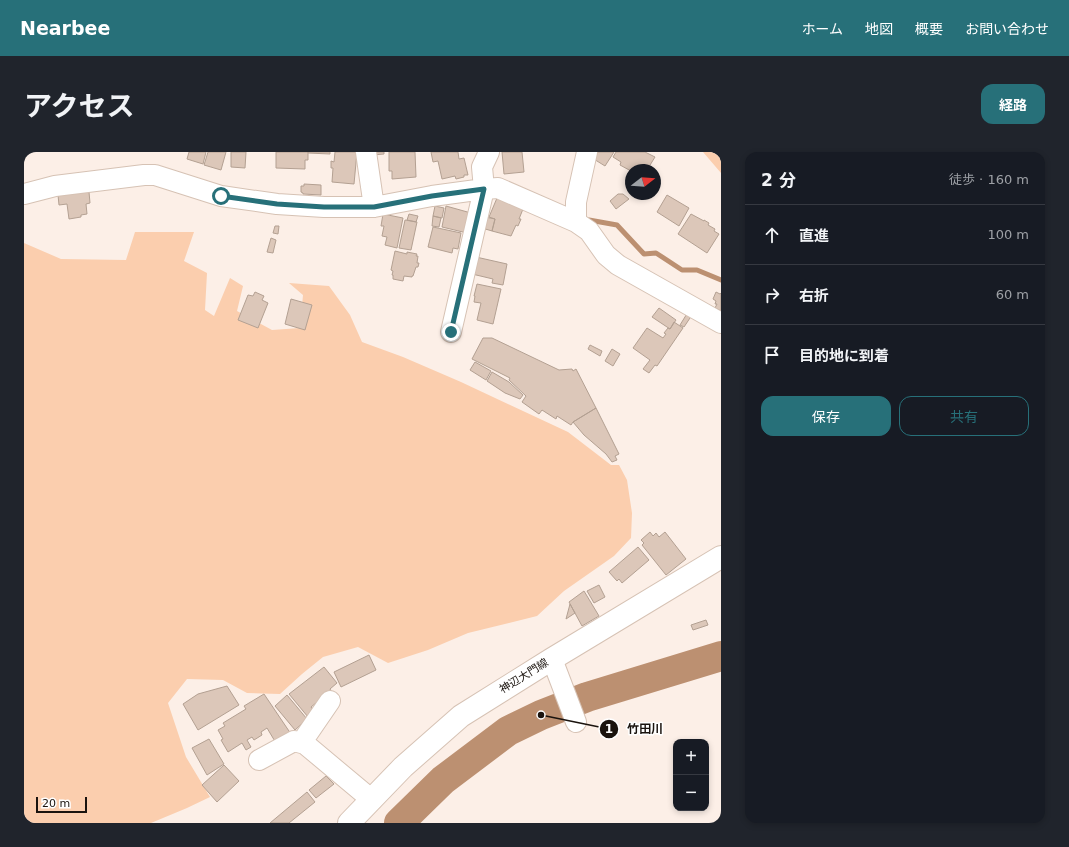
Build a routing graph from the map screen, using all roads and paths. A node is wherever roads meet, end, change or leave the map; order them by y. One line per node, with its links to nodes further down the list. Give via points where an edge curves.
1 (366, 152): 6 (street)
2 (587, 152): 7 (street, via 576,202)
3 (482, 157): 4 (street)
4 (484, 189): 6 (street); 7 (street, via 498,188); 9 (street)
5 (24, 194): 6 (street, via 55,186 155,175 221,196 324,207)
6 (374, 207)
7 (576, 222): 8 (street, via 589,231 606,255 618,265)
8 (721, 323)
9 (451, 332)
10 (721, 557): 11 (main road, 神辺大門線)
11 (552, 659): 13 (street); 16 (main road, 神辺大門線, via 461,716 403,767)
12 (330, 701): 14 (street, via 306,736)
13 (575, 719)
14 (305, 744): 15 (street, via 294,741); 16 (street)
15 (259, 760)
16 (372, 800): 17 (main road, 神辺大門線)
17 (349, 823)

